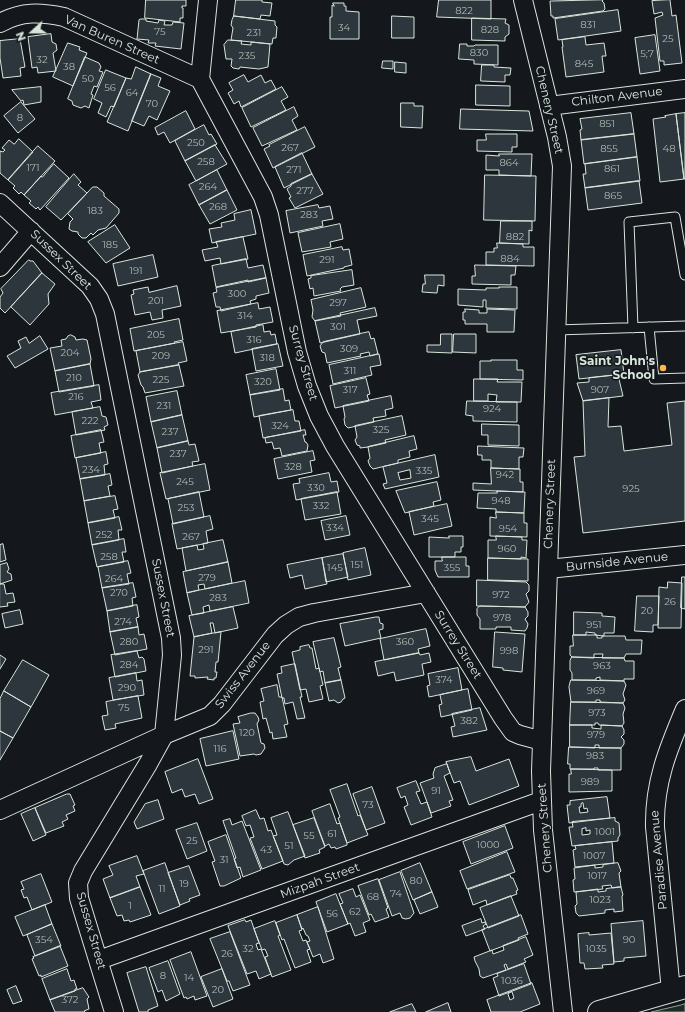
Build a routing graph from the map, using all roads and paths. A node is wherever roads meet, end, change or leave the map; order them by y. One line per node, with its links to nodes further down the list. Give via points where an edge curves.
1 (208, 0): 4 (street)
2 (523, 0): 6 (street, Chenery Street)
3 (0, 23): 4 (street, Van Buren Street, via 22,14 44,13 64,17)
4 (200, 79): 18 (street, Surrey Street, via 263,197 269,215 297,352 319,416)
5 (685, 89): 6 (street, Chilton Avenue)
6 (549, 106): 14 (street, Chenery Street, via 562,166)
7 (0, 203): 8 (street, Sussex Street)
8 (31, 231): 9 (street); 20 (street, Sussex Street, via 90,286 105,314 171,638 172,655)
9 (0, 267)
10 (685, 275): 13 (lane, via 675,217 629,222)
11 (685, 326): 12 (lane)
12 (649, 327): 13 (lane); 15 (lane, via 654,379)
13 (634, 328): 14 (lane)
14 (556, 330): 17 (street, Chenery Street)
15 (685, 378)
16 (685, 555): 17 (street, Burnside Avenue)
17 (548, 570): 21 (street, Chenery Street)
18 (426, 593): 20 (street, Swiss Avenue, via 314,612 299,617 275,634 210,716); 21 (street, Surrey Street, via 513,732)
19 (685, 710): 25 (street, Paradise Avenue, via 662,768 654,807)
20 (164, 735): 23 (street, Swiss Avenue); 24 (street, Sussex Street, via 78,883 79,898)
21 (542, 741): 22 (street, Chenery Street)
22 (541, 801): 24 (street, Mizpah Street); 27 (street, Chenery Street)
23 (0, 810)
24 (98, 960): 26 (street, Sussex Street)
25 (678, 989): 28 (main road)
26 (114, 1012)
27 (563, 1012)
28 (599, 1012)

